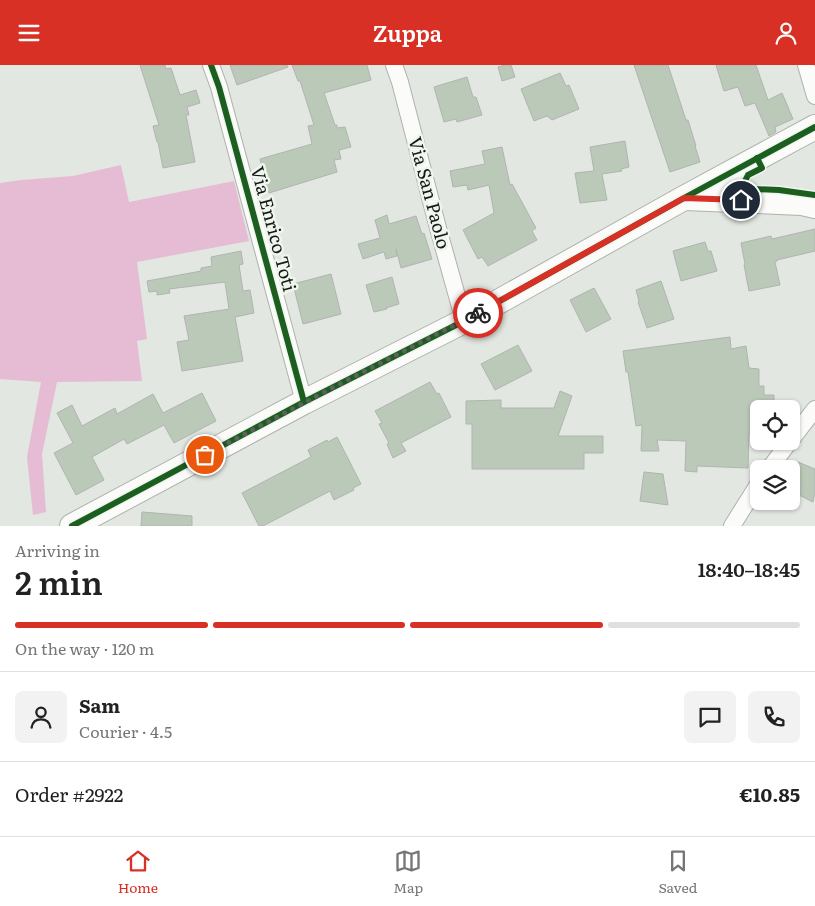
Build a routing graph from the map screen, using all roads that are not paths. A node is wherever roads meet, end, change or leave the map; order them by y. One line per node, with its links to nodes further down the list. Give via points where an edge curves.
1 (211, 65): 9 (street, Via Enrico Toti)
2 (394, 65): 8 (street, Via San Paolo)
3 (806, 65): 4 (street)
4 (815, 96)
5 (815, 127): 6 (street)
6 (684, 198): 7 (street); 8 (street)
7 (815, 206)
8 (464, 321): 9 (street)
9 (304, 402): 15 (street)
10 (815, 409): 11 (street)
11 (800, 428)
12 (783, 450): 13 (street)
13 (776, 460)
14 (750, 497): 16 (street)
15 (72, 526)
16 (732, 526)

